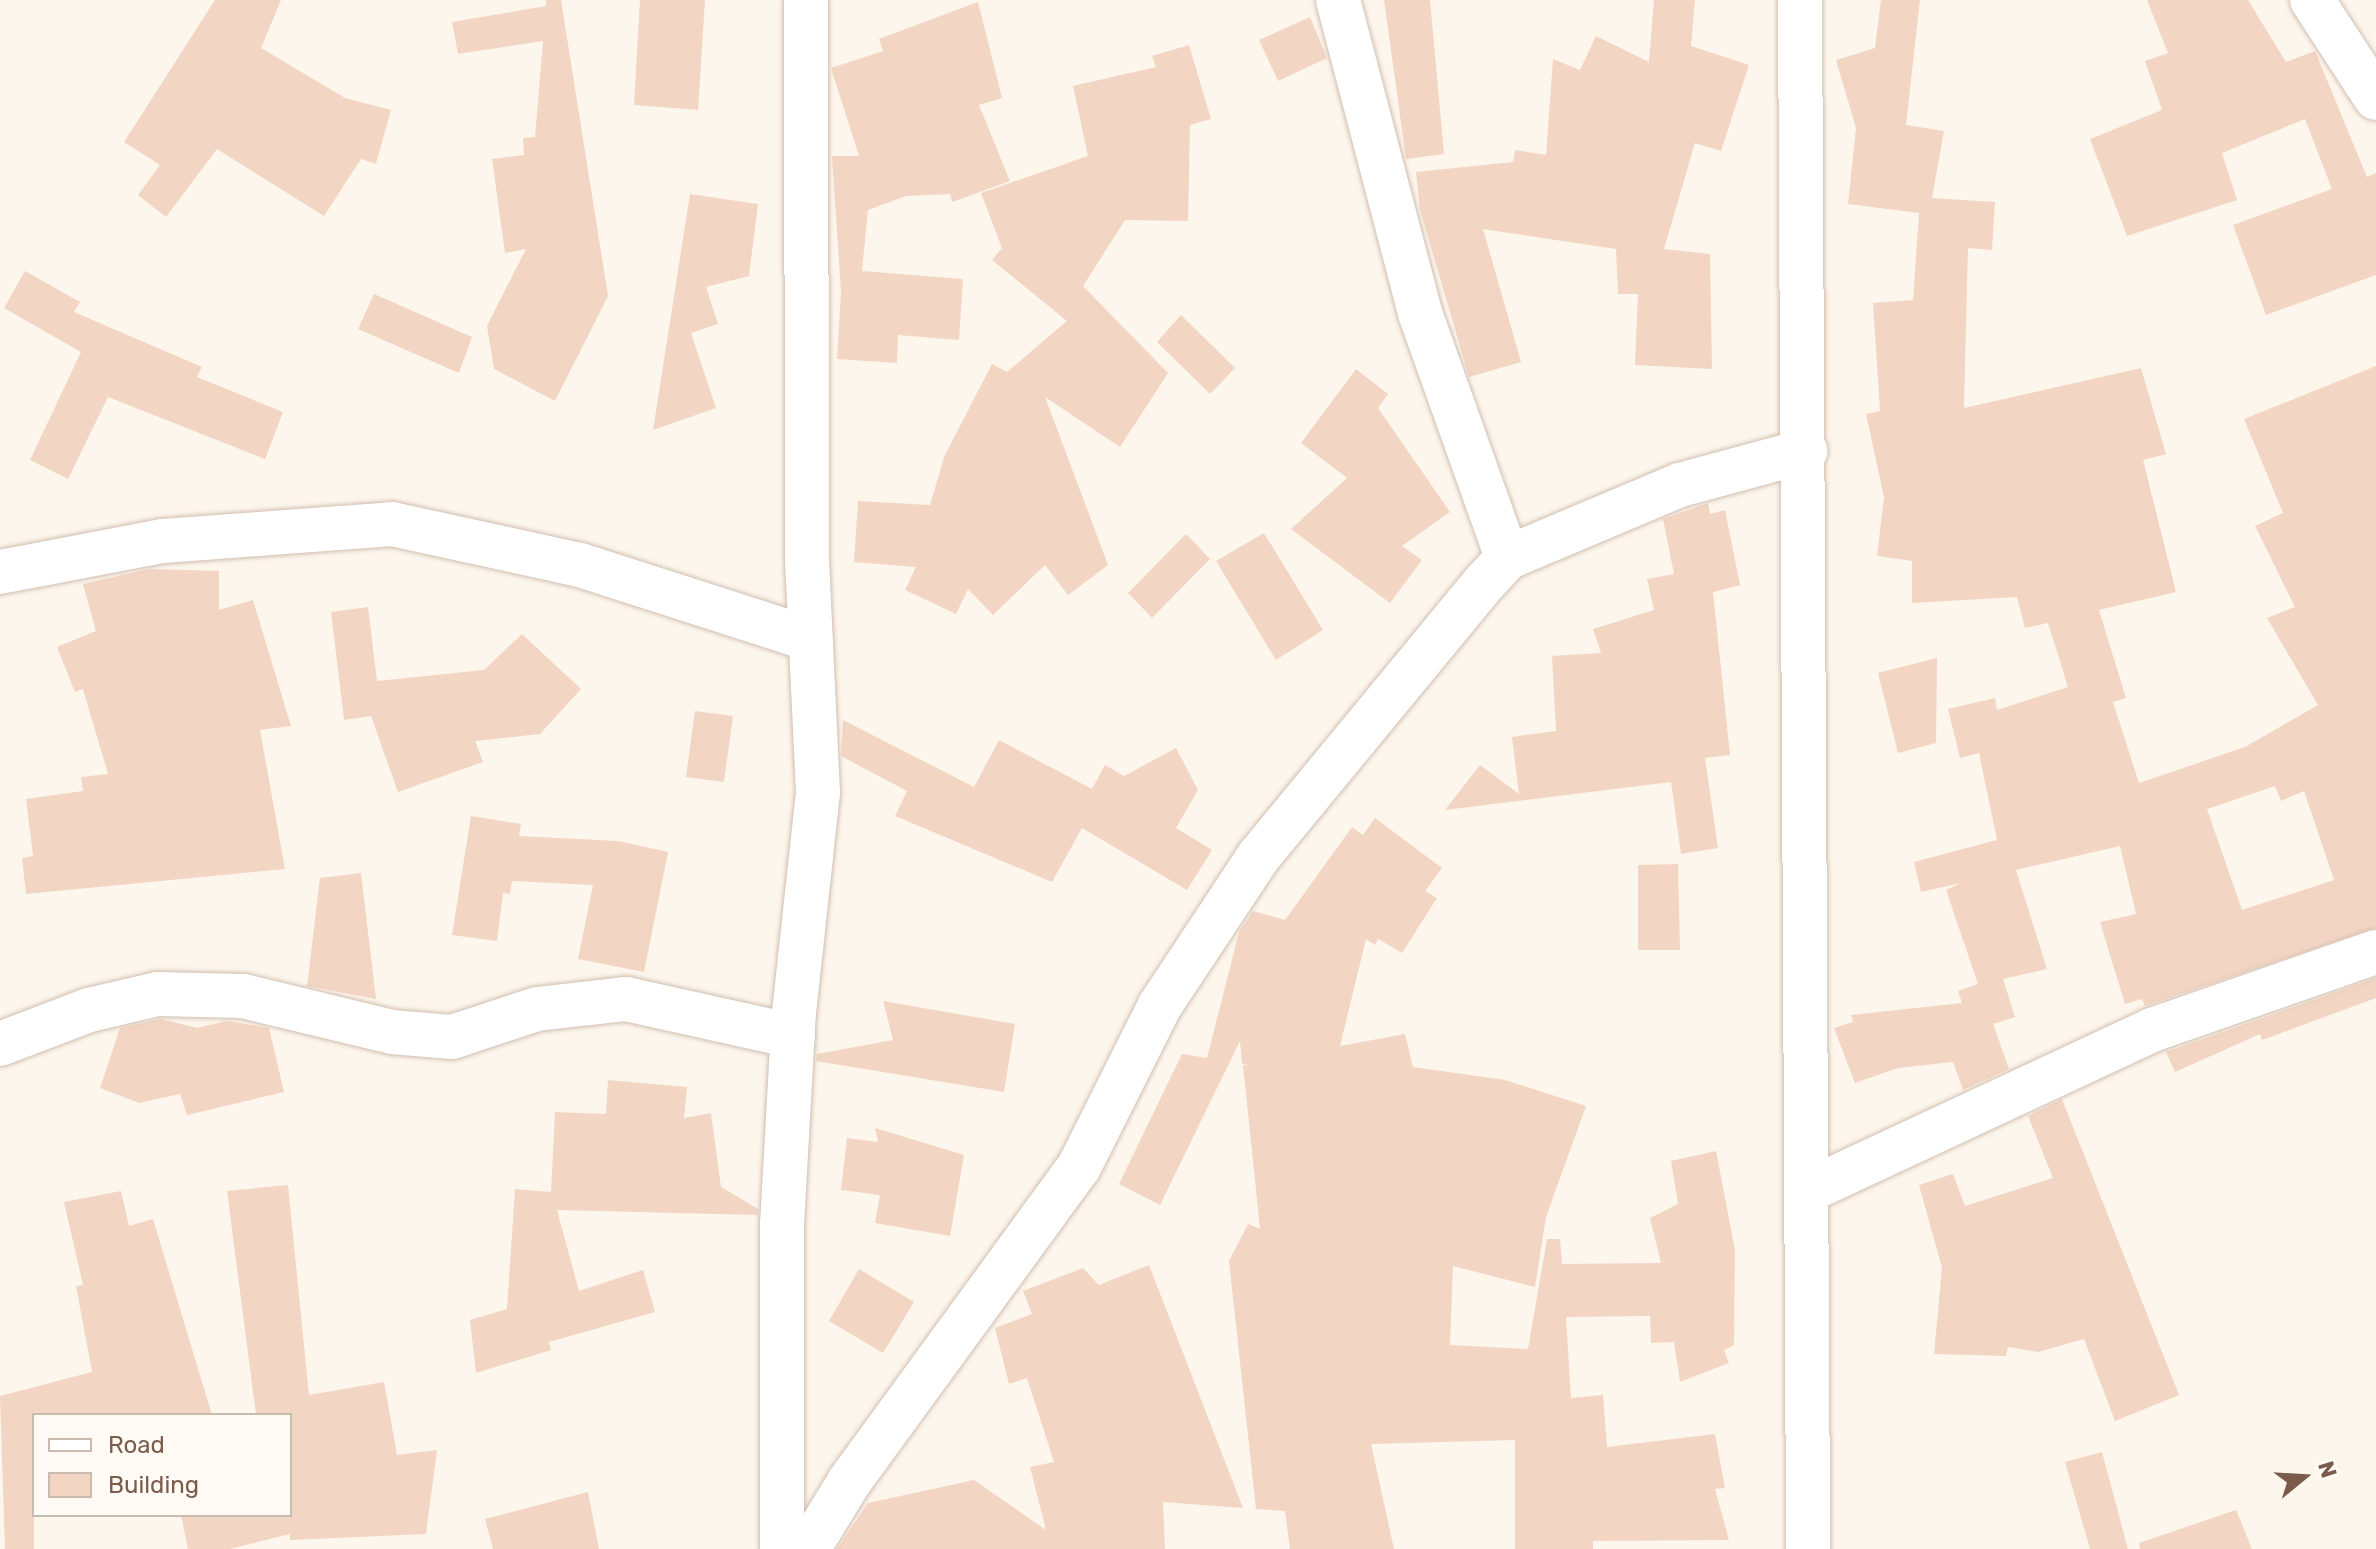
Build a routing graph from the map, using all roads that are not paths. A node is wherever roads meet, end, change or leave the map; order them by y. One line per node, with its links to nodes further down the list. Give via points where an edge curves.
1 (806, 0): 9 (street)
2 (1338, 0): 7 (street, via 1420,313)
3 (1800, 0): 6 (street)
4 (2312, 0): 5 (street)
5 (2376, 98)
6 (1805, 451): 7 (street, via 1680,485); 13 (street)
7 (1507, 558): 15 (street, via 1259,856 1159,1007 1079,1167 849,1482)
8 (0, 572): 9 (street, via 163,541 392,524 580,565)
9 (810, 639): 11 (street, via 818,793)
10 (2376, 952): 13 (street, via 2152,1030)
11 (793, 1036): 12 (street, via 626,999 537,1009 452,1037 392,1032 243,996 158,994 89,1010); 14 (street, via 782,1225)
12 (0, 1044)
13 (1807, 1191): 16 (street)
14 (782, 1549)
15 (808, 1549)
16 (1808, 1549)

